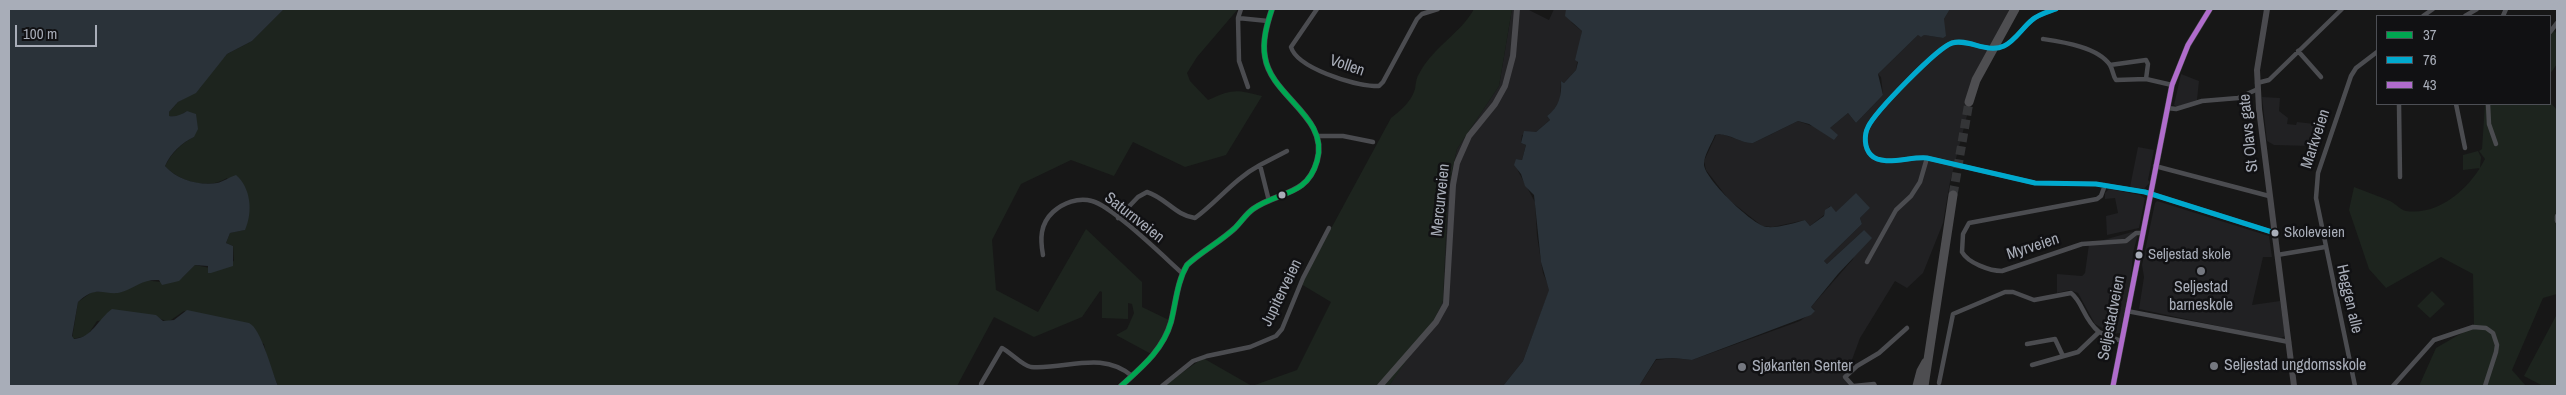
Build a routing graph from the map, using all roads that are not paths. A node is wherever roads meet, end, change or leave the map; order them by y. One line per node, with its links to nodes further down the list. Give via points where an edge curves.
1 (1241, 9): 11 (street)
2 (1272, 9): 12 (street)
3 (1317, 9): 4 (street, Vollen, via 1291,47 1293,52 1333,77 1374,86 1383,82 1417,19)
4 (1438, 9)
5 (1517, 9): 67 (street, Mercurveien, via 1514,56 1505,86 1469,136 1457,163 1446,304 1436,322)
6 (2015, 9): 15 (highway)
7 (2056, 9): 15 (street, via 2032,19 2005,46)
8 (2210, 9): 20 (street, Seljestadveien, via 2188,45)
9 (2267, 9): 21 (street, St Olavs gate)
10 (2342, 9): 14 (street)
11 (1238, 18): 12 (street); 22 (street, via 1239,60)
12 (1268, 22): 28 (street, via 1264,52 1270,73)
13 (2043, 39): 17 (street, via 2076,45)
14 (2298, 51): 18 (street); 21 (street)
15 (1988, 52): 23 (highway); 33 (street, via 1962,43 1950,44 1922,67 1868,126 1865,135 1867,149 1877,160)
16 (2376, 54): 48 (street, Markveien, via 2356,68 2351,76 2318,173 2316,209)
17 (2110, 65): 19 (street, via 2116,80); 19 (street, via 2146,60)
18 (2321, 77)
19 (2146, 79): 20 (street)
20 (2172, 85): 27 (street, Seljestadveien)
21 (2257, 86): 27 (street, via 2244,96); 40 (street, St Olavs gate)
22 (1248, 87)
23 (1969, 102)
24 (2399, 105): 36 (street)
25 (2456, 105): 31 (street)
26 (2488, 105): 30 (street, via 2488,124)
27 (2167, 108): 35 (street, Seljestadveien)
28 (1317, 136): 29 (street, via 1343,136); 41 (street, via 1318,157 1308,182)
29 (1373, 142)
30 (2496, 144)
31 (2465, 148)
32 (1287, 151): 34 (street)
33 (1927, 158): 37 (street, via 2035,183); 51 (street, via 1920,182 1896,210)
34 (1260, 165): 41 (street); 43 (street, via 1238,177 1195,218 1175,211 1159,196 1147,192)
35 (2155, 166): 38 (street, Seljestadveien); 40 (street)
36 (2400, 177)
37 (2105, 185): 38 (street); 46 (street, Myrveien, via 2097,199 1969,224 1962,234 1962,252 1970,260 2002,271 2082,244 2126,241)
38 (2150, 194): 46 (street, Seljestadveien); 47 (street)
39 (1953, 195): 60 (highway)
40 (2270, 196): 47 (street, St Olavs gate)
41 (1269, 202): 52 (street, via 1246,215)
42 (2557, 216): 44 (street)
43 (1118, 218): 49 (street, Saturnveien, via 1092,201 1072,201 1060,206 1048,216 1043,227 1040,241); 52 (street, Saturnveien)
44 (2557, 221)
45 (1329, 228): 66 (street, Jupiterveien, via 1276,336 1250,347 1193,361)
46 (2143, 232): 53 (street, Seljestadveien)
47 (2275, 233): 50 (street, St Olavs gate)
48 (2325, 247): 50 (street); 74 (street, Heggen alle)
49 (1043, 255)
50 (2277, 255): 57 (street, St Olavs gate)
51 (1867, 262)
52 (1182, 273): 62 (street, via 1163,342)
53 (2127, 311): 56 (street, Seljestadveien); 57 (street)
54 (1907, 328): 68 (street, via 1845,377)
55 (2099, 332): 56 (street); 59 (street, via 2078,352); 63 (street, via 2089,323 2077,298 2071,293 2034,300 2005,292 1953,314)
56 (2121, 340): 72 (street, Seljestadveien)
57 (2289, 342): 73 (street, St Olavs gate)
58 (2027, 344): 59 (street, via 2056,339)
59 (2063, 356): 61 (street)
60 (1926, 362): 70 (highway); 71 (highway)
61 (2032, 365)
62 (1132, 376): 64 (street, via 1119,367 1101,362 1031,367 1002,348); 65 (street)
63 (1939, 383)
64 (981, 384)
65 (1121, 386)
66 (1162, 386)
67 (1380, 386)
68 (1853, 386): 69 (street)
69 (1875, 386)
70 (1917, 386)
71 (1924, 386)
72 (2114, 386)
73 (2294, 386)
74 (2355, 386)
75 (2393, 386): 76 (street, via 2434,340 2479,327 2493,333 2497,345)
76 (2485, 386)

